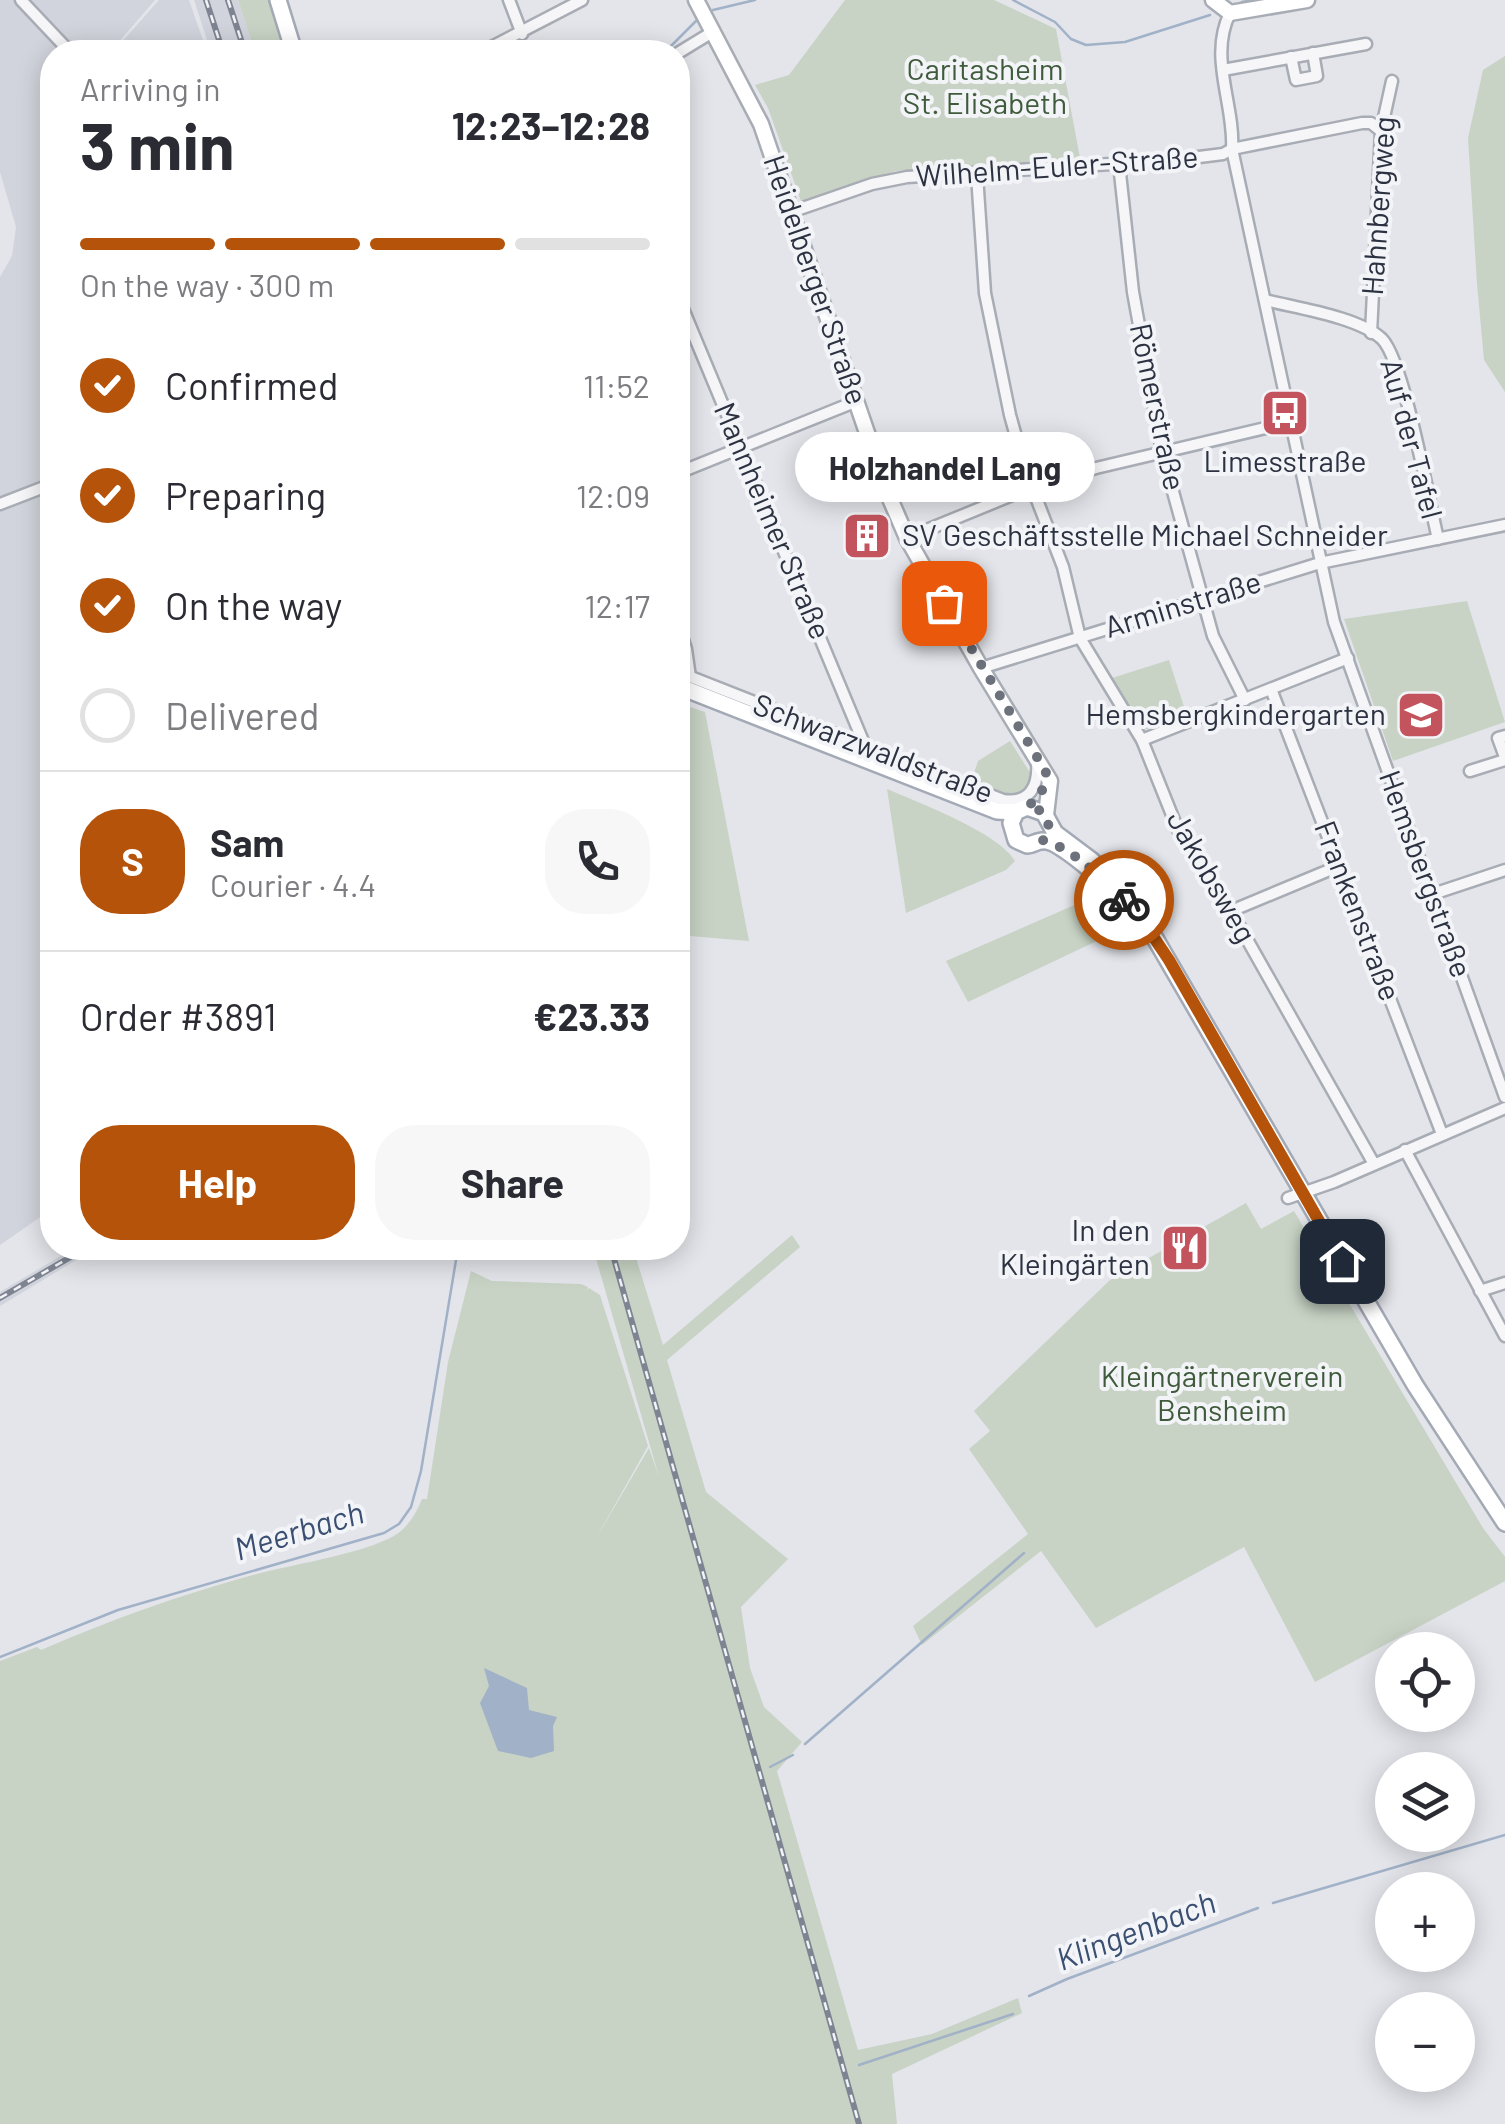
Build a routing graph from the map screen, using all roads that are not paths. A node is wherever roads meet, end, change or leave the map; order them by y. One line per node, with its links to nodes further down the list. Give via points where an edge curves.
1 (21, 0): 11 (street)
2 (278, 0): 12 (main road)
3 (508, 0): 10 (street)
4 (582, 0): 10 (street)
5 (696, 0): 9 (street, Heidelberger Straße)
6 (1213, 0): 8 (street)
7 (1307, 0): 8 (street)
8 (1230, 14): 18 (street, Hemsbergstraße, via 1222,36)
9 (714, 31): 15 (street); 24 (street, Heidelberger Straße, via 761,124)
10 (522, 34): 13 (street)
11 (59, 40)
12 (290, 40)
13 (509, 40)
14 (1366, 44): 16 (street)
15 (690, 46)
16 (1314, 53): 17 (street); 17 (street, via 1317,76 1296,80)
17 (1291, 57): 18 (street)
18 (1223, 70): 21 (street, Hemsbergstraße)
19 (1392, 81): 20 (street, Hahnbergweg)
20 (1381, 130): 21 (street, Wilhelm-Euler-Straße, via 1362,123); 27 (street, Hahnbergweg)
21 (1232, 149): 22 (street, Wilhelm-Euler-Straße); 25 (street, Hemsbergstraße)
22 (1119, 164): 23 (street, Wilhelm-Euler-Straße); 31 (street, Römerstraße, via 1135,307)
23 (978, 174): 24 (street, Wilhelm-Euler-Straße, via 898,178); 33 (street, Jakobsweg, via 985,293)
24 (791, 212): 28 (street, Heidelberger Straße)
25 (1266, 300): 27 (street); 29 (street, Hemsbergstraße)
26 (690, 326): 30 (street, Mannheimer Straße)
27 (1371, 332): 38 (street, Auf der Tafel, via 1383,340 1401,380)
28 (857, 401): 30 (street); 37 (street, Heidelberger Straße)
29 (1291, 422): 31 (street); 39 (street, Hemsbergstraße)
30 (741, 447): 32 (street); 50 (street, Mannheimer Straße)
31 (1162, 452): 33 (street); 40 (street, Römerstraße)
32 (690, 468)
33 (1032, 487): 37 (street); 41 (street, Jakobsweg, via 1063,566)
34 (40, 489): 35 (street)
35 (0, 504)
36 (1505, 525): 38 (street, Arminstraße)
37 (907, 538): 43 (street, Heidelberger Straße)
38 (1438, 539): 39 (street, Arminstraße)
39 (1320, 563): 40 (street, Arminstraße); 42 (street, Hemsbergstraße)
40 (1201, 600): 41 (street, Arminstraße); 47 (street, Römerstraße)
41 (1080, 638): 43 (street, Arminstraße); 49 (street, Jakobsweg)
42 (1348, 658): 46 (street); 60 (street, Hemsbergstraße)
43 (980, 668): 51 (street, Heidelberger Straße)
44 (690, 684): 50 (street, Schwarzwaldstraße)
45 (690, 684): 55 (main road, Schwarzwaldstraße)
46 (1271, 689): 47 (street); 58 (street, Frankenstraße)
47 (1245, 700): 49 (street)
48 (1505, 736): 52 (street, via 1498,738)
49 (1142, 740): 62 (street, Jakobsweg, via 1178,830)
50 (865, 746): 51 (street, Schwarzwaldstraße, via 1014,802 1036,786)
51 (1036, 756): 53 (street, Heidelberger Straße)
52 (1505, 758): 54 (street)
53 (1046, 772): 55 (street, via 1041,795); 56 (street)
54 (1470, 772)
55 (1018, 814): 56 (main road, via 1039,809); 57 (main road, via 1012,835 1021,844)
56 (1047, 819): 57 (main road); 61 (main road)
57 (1042, 840): 61 (main road, via 1086,866)
58 (1339, 866): 62 (street); 65 (street, Frankenstraße)
59 (1505, 870): 60 (street)
60 (1434, 894): 63 (street, Hemsbergstraße)
61 (1134, 908): 68 (main road, via 1169,960)
62 (1232, 911): 67 (street, Jakobsweg)
63 (1505, 1096)
64 (1505, 1108): 65 (street)
65 (1442, 1134): 66 (street)
66 (1405, 1150): 67 (street); 70 (street)
67 (1374, 1164): 68 (street)
68 (1295, 1195): 72 (main road)
69 (1505, 1283): 70 (street)
70 (1480, 1291): 71 (street)
71 (1505, 1336)
72 (1505, 1523)

